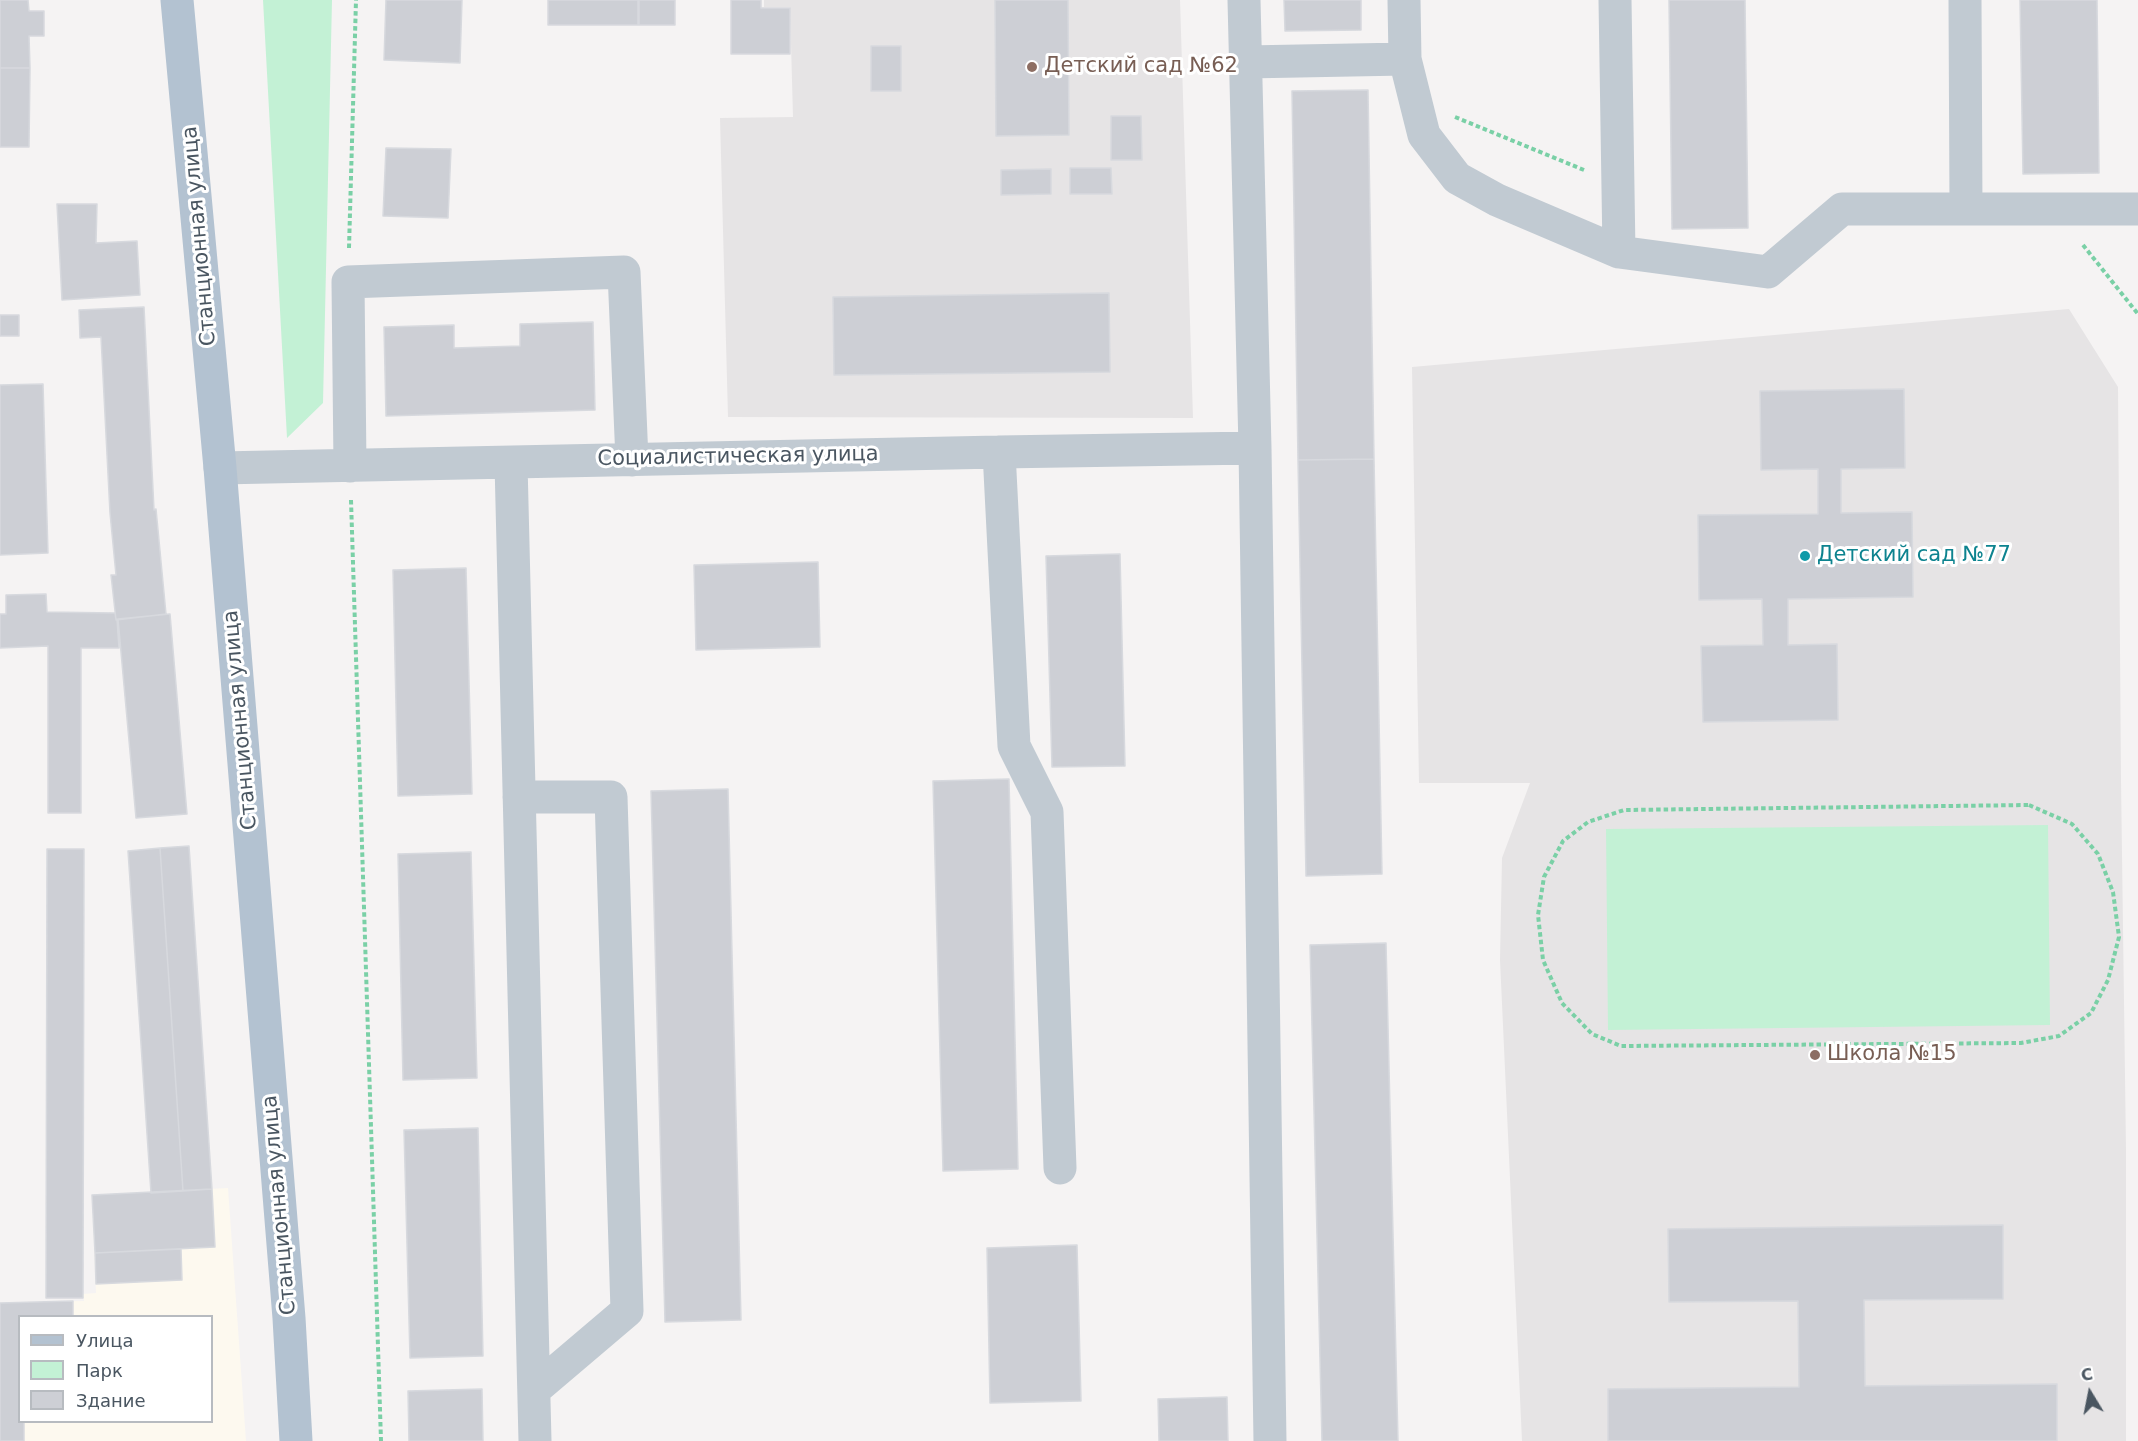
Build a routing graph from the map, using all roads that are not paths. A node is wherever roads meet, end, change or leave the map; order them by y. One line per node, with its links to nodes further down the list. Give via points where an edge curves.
1 (177, 0): 16 (main road, Станционная улица)
2 (1244, 0): 7 (street)
3 (1404, 0): 6 (street)
4 (1615, 0): 10 (street)
5 (1965, 0): 8 (street)
6 (1405, 59): 7 (street); 10 (street, via 1424,135 1457,178 1497,200)
7 (1245, 62): 11 (street)
8 (1966, 208): 9 (street); 10 (street, via 1842,208 1768,272)
9 (2138, 209)
10 (1619, 252)
11 (1255, 448): 12 (street, Социалистическая улица); 22 (street)
12 (999, 452): 13 (street, Социалистическая улица); 18 (street, via 1014,746 1047,812)
13 (632, 460): 14 (street, Социалистическая улица); 15 (street, via 624,272 348,282)
14 (511, 463): 15 (street, Социалистическая улица); 17 (street)
15 (350, 466): 16 (street, Социалистическая улица)
16 (220, 468): 20 (main road, Станционная улица)
17 (519, 797): 19 (street); 19 (street, via 611,797 627,1311)
18 (1060, 1168)
19 (534, 1390): 21 (street)
20 (296, 1441)
21 (535, 1441)
22 (1270, 1441)

